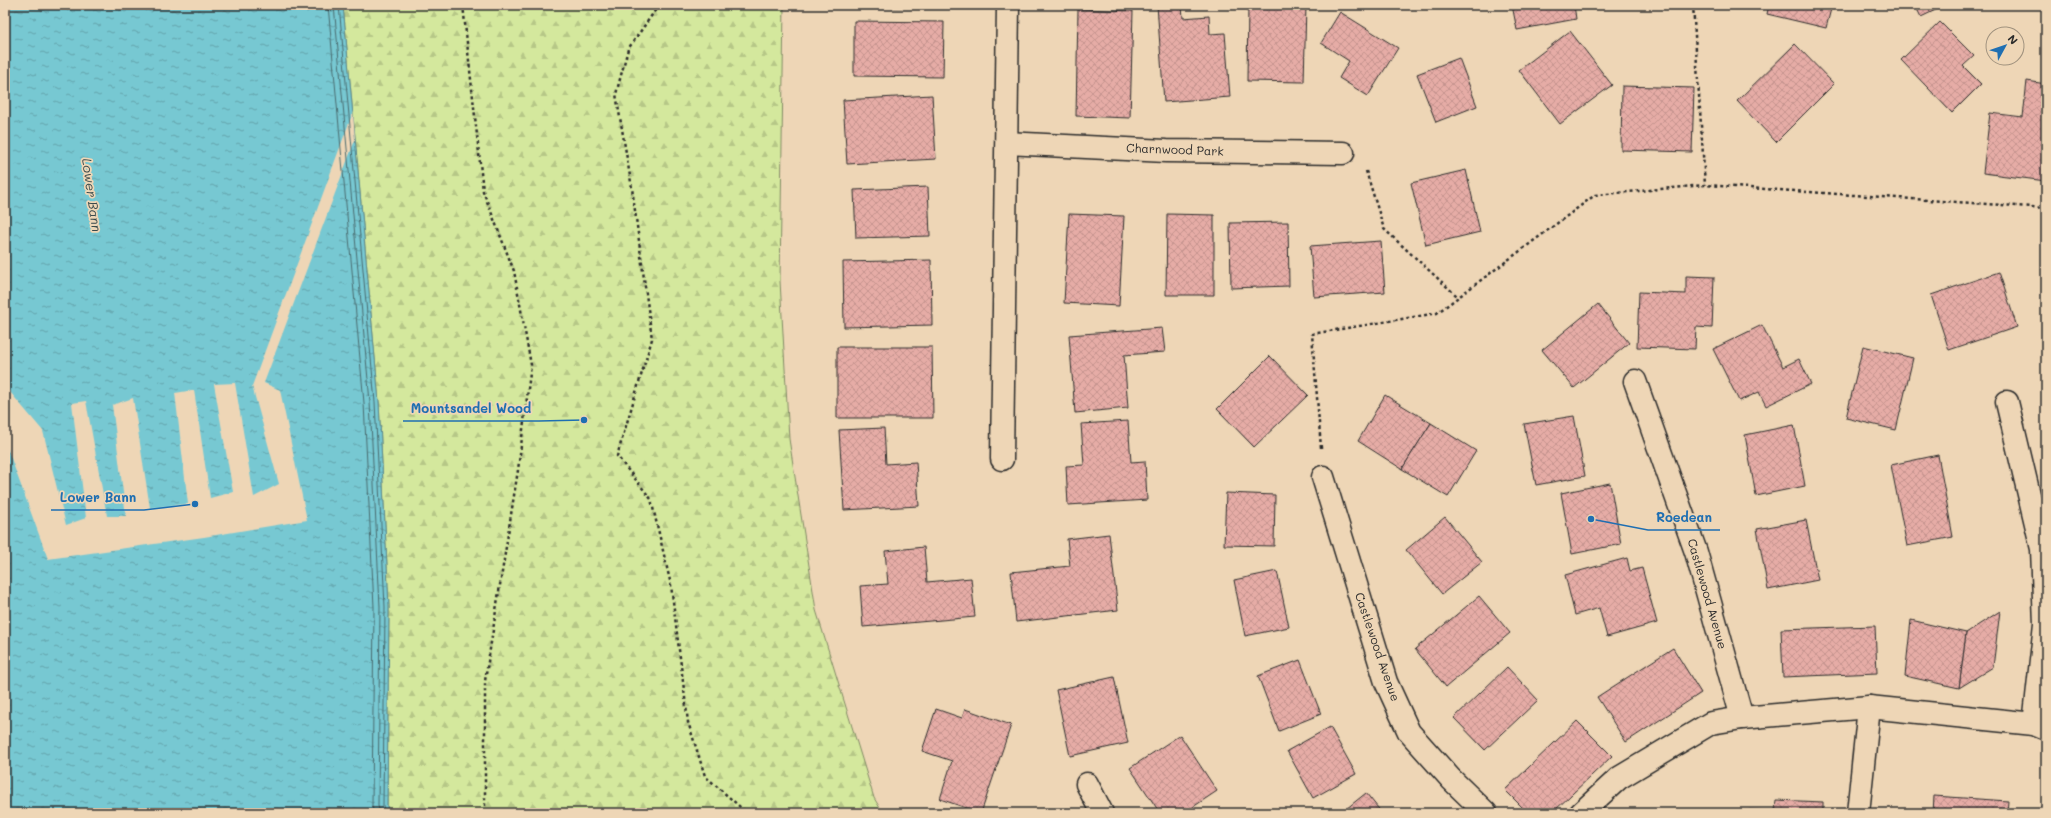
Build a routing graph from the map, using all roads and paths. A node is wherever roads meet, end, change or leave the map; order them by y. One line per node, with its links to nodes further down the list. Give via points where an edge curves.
1 (463, 5): 18 (path, via 483,191 514,271 531,364 518,470 485,681)
2 (659, 5): 19 (path, via 628,49 616,94 632,188 652,339 617,456 651,499 671,585 688,722 705,776)
3 (1008, 5): 5 (street)
4 (1693, 5): 7 (path)
5 (1007, 143): 6 (street, Charnwood Park, via 1166,150); 12 (street)
6 (1343, 153): 9 (path, via 1365,167 1384,229)
7 (1705, 185): 8 (path); 9 (path, via 1595,195)
8 (2046, 208)
9 (1457, 296): 13 (path, via 1437,313 1312,334)
10 (1635, 381): 15 (street, Castlewood Avenue, via 1696,552)
11 (2007, 402): 16 (street, via 2042,549 2045,624)
12 (1002, 459)
13 (1323, 477): 21 (street, Castlewood Avenue, via 1386,682 1409,732)
14 (1869, 707): 15 (street); 16 (street); 23 (street)
15 (1742, 718): 22 (street, via 1710,723 1618,778)
16 (2040, 727)
17 (1087, 784): 20 (street)
18 (485, 813)
19 (747, 813)
20 (1102, 813)
21 (1486, 813)
22 (1581, 813)
23 (1858, 813)

